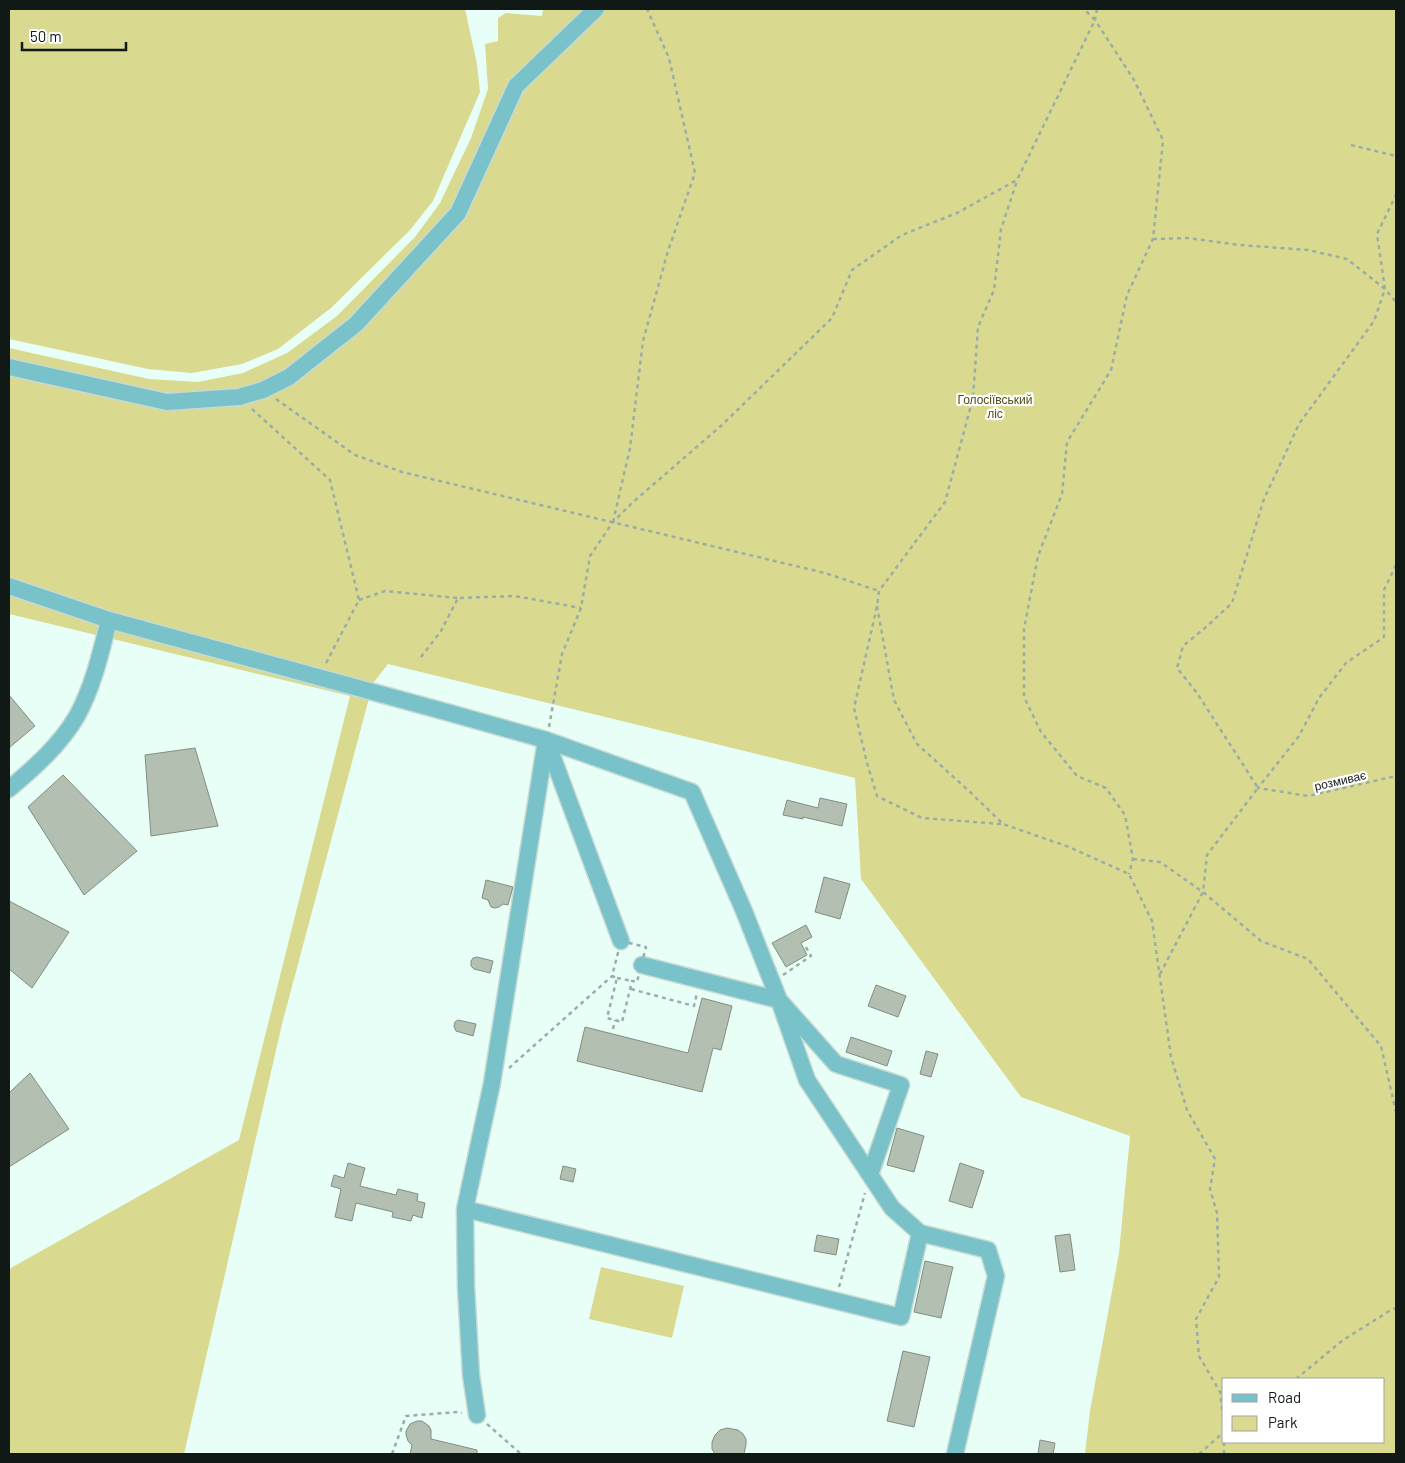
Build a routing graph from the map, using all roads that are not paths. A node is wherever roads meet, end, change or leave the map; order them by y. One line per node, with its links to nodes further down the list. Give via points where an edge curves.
1 (596, 9): 2 (lane, via 516,86 458,213 356,324 289,377 239,397 166,402)
2 (9, 368)
3 (9, 586): 4 (lane)
4 (108, 620): 5 (lane); 6 (lane, via 100,654 77,715 38,764)
5 (546, 740): 7 (lane); 9 (lane, via 692,792); 11 (lane, via 492,1083)
6 (9, 789)
7 (621, 941)
8 (642, 965): 9 (lane)
9 (779, 1000): 10 (lane, via 807,1080); 10 (lane, via 836,1064 901,1085)
10 (870, 1175): 12 (lane, via 892,1208)
11 (465, 1209): 12 (lane, via 901,1317); 13 (lane, via 471,1375)
12 (920, 1233): 14 (lane, via 988,1250 996,1276)
13 (477, 1415)
14 (954, 1454)

